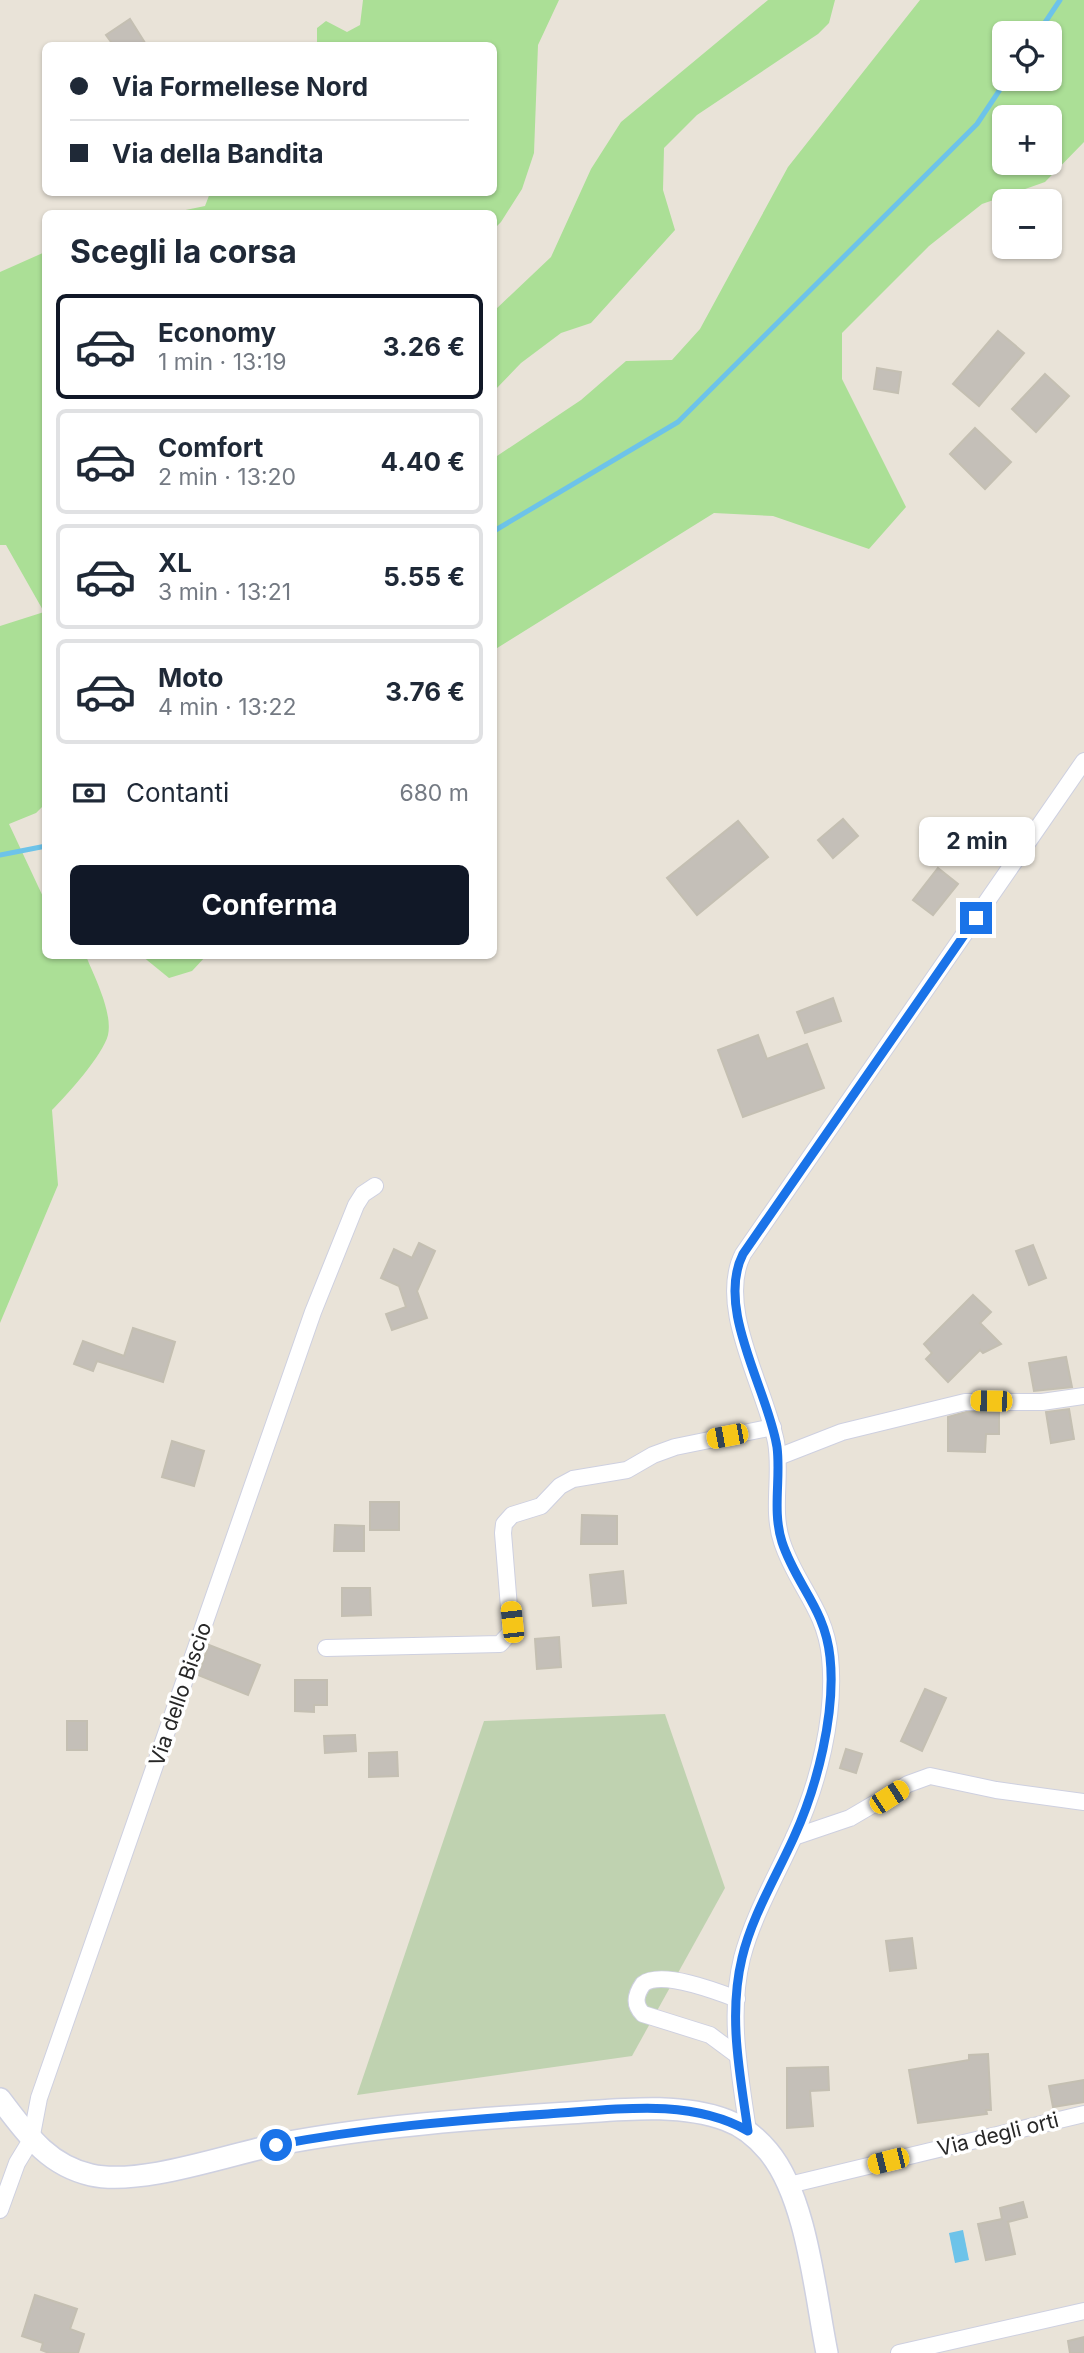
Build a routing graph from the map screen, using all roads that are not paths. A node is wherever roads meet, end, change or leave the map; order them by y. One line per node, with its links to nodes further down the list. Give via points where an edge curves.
1 (1084, 761): 4 (street, via 740,1260 737,1308)
2 (375, 1186): 14 (street, Via dello Biscio, via 356,1205 313,1312 38,2098)
3 (1084, 1396): 5 (street, via 1042,1402 965,1402 854,1428)
4 (773, 1427): 5 (street); 6 (street, via 669,1449 627,1470 580,1477 560,1486 541,1506 512,1515 503,1533 511,1632 500,1644)
5 (778, 1457): 8 (street, via 781,1539 819,1613 831,1664 819,1766)
6 (326, 1648)
7 (1084, 1802): 8 (street, via 930,1776 850,1818)
8 (794, 1837): 9 (street, via 748,1941)
9 (737, 1999): 10 (street); 10 (street, via 654,1978 643,1983 636,1999 643,2014 710,2035)
10 (737, 2055): 13 (street)
11 (0, 2099): 14 (street)
12 (1084, 2114): 15 (street, Via degli orti)
13 (748, 2131): 14 (street, via 720,2118 662,2110 492,2118 324,2136 111,2177 62,2164); 15 (street, via 771,2154)
14 (31, 2140): 16 (street, Via dello Biscio)
15 (789, 2185): 18 (street, via 800,2217)
16 (0, 2210)
17 (1084, 2311): 19 (street)
18 (827, 2353)
19 (899, 2353)

